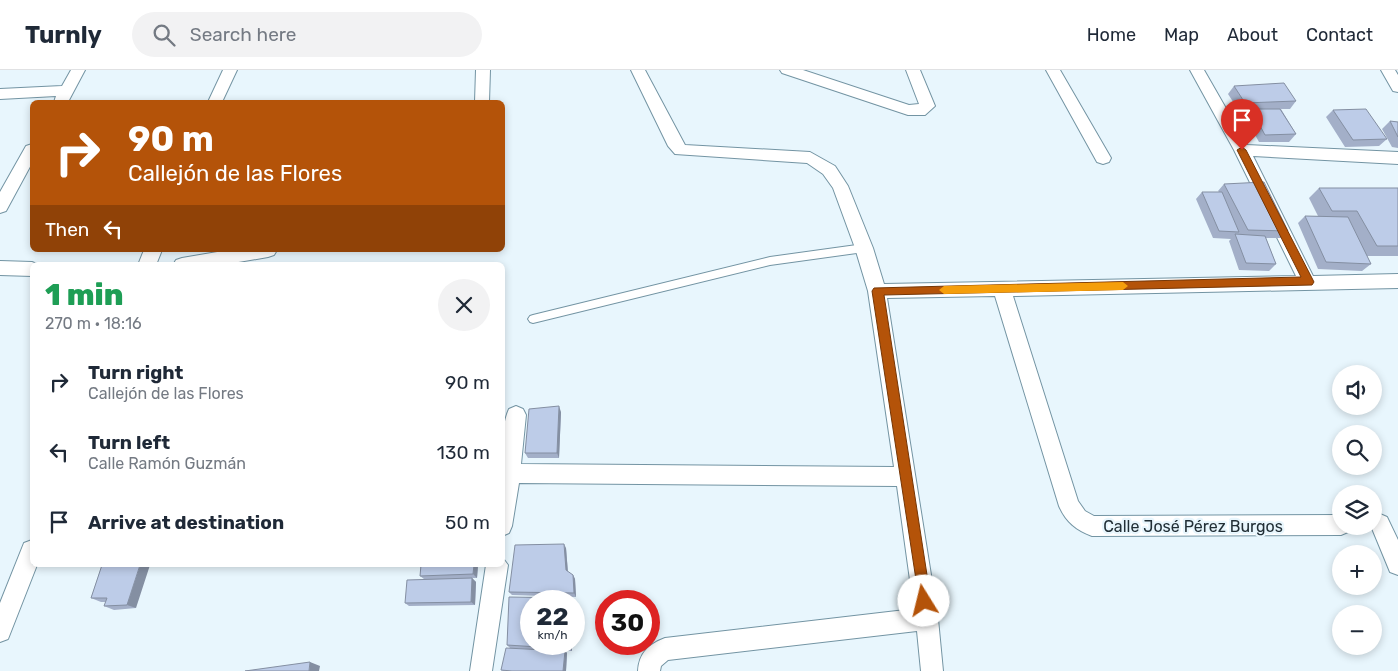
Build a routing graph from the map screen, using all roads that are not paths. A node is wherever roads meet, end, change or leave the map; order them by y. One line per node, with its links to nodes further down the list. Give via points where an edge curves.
1 (78, 70): 12 (street)
2 (230, 70): 13 (street)
3 (483, 70): 14 (street)
4 (638, 70): 20 (street, via 676,146 681,150 810,158 830,170 840,186)
5 (787, 70): 6 (street, via 908,110 920,111 927,106)
6 (913, 70)
7 (1054, 70): 17 (street)
8 (1197, 70): 15 (street)
9 (1388, 70): 10 (street)
10 (1398, 87)
11 (0, 94): 12 (street)
12 (63, 97)
13 (216, 100)
14 (482, 100)
15 (1242, 150): 18 (street); 26 (street)
16 (30, 154): 19 (street)
17 (1102, 158)
18 (1398, 158)
19 (0, 207)
20 (864, 248): 28 (street); 29 (lane, via 770,262)
21 (257, 252): 22 (street)
22 (199, 262)
23 (0, 268): 24 (street)
24 (30, 269)
25 (1398, 281): 26 (street)
26 (1308, 282): 27 (street)
27 (1002, 289): 28 (street); 34 (street, Calle José Pérez Burgos, via 1069,506 1078,518 1092,526)
28 (878, 291): 32 (street)
29 (533, 319)
30 (516, 415): 31 (street)
31 (510, 473): 32 (street); 33 (street)
32 (905, 476): 39 (street)
33 (505, 506)
34 (1332, 524)
35 (1384, 524): 37 (street)
36 (30, 555): 40 (street)
37 (1398, 564)
38 (497, 567): 41 (street)
39 (927, 619): 42 (street, via 665,649 655,654); 43 (street)
40 (0, 631)
41 (481, 671)
42 (649, 671)
43 (932, 671)

